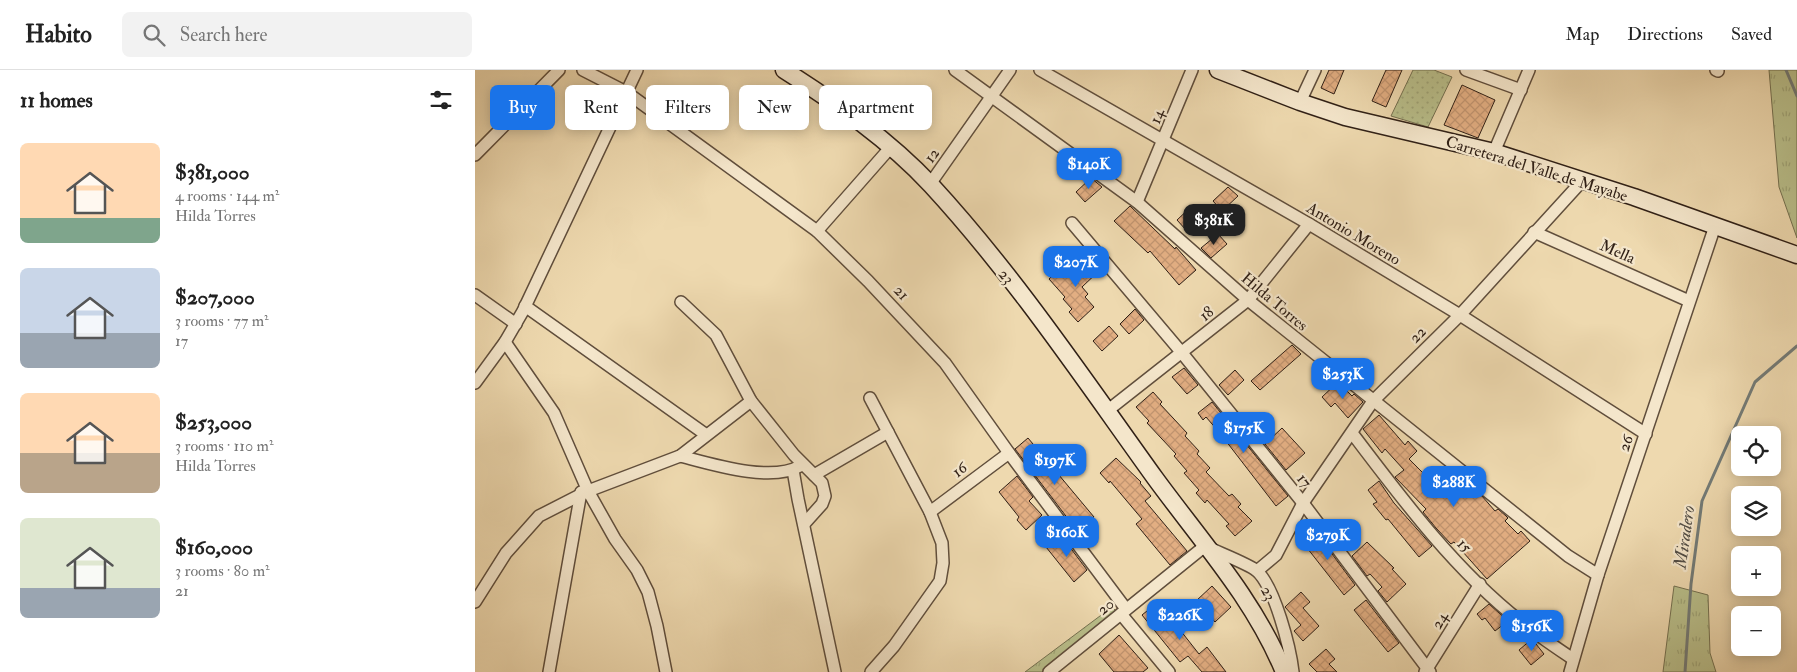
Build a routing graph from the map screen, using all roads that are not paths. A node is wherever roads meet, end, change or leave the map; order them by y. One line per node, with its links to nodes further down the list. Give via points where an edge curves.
1 (559, 70): 23 (street)
2 (583, 70): 13 (street, 21)
3 (637, 70): 14 (street)
4 (784, 70): 21 (street, 23, via 829,99)
5 (955, 70): 16 (street, Hilda Torres)
6 (1010, 70): 16 (street, 12)
7 (1040, 70): 20 (street, Antonio Moreno)
8 (1192, 70): 20 (street, 14)
9 (1218, 70): 18 (street, Carretera del Valle de Mayabe)
10 (1315, 70): 18 (street)
11 (1466, 70): 15 (street)
12 (1529, 70): 15 (street)
13 (612, 85)
14 (630, 85)
15 (1521, 90): 22 (street)
16 (992, 98): 25 (street, 12); 26 (street, Hilda Torres)
17 (636, 99): 30 (street, 21)
18 (1301, 102): 22 (street, Carretera del Valle de Mayabe, via 1345,117)
19 (608, 130): 37 (street)
20 (1163, 140): 26 (street, 14); 28 (street, Antonio Moreno)
21 (890, 148): 25 (street, 23); 30 (street)
22 (1494, 152): 24 (street, Carretera del Valle de Mayabe)
23 (475, 155)
24 (1583, 180): 29 (street, Carretera del Valle de Mayabe); 31 (street, 22)
25 (930, 184): 46 (street, 23, via 1008,277)
26 (1137, 202): 34 (street, Hilda Torres)
27 (1072, 222): 41 (street, 17)
28 (1309, 224): 34 (street, 18); 38 (street, Antonio Moreno)
29 (1715, 226): 32 (street, Carretera del Valle de Mayabe); 35 (street, 26)
30 (817, 231): 51 (street, 21, via 868,280 945,363)
31 (1534, 232): 35 (street, Mella); 38 (street, 22)
32 (1797, 255)
33 (475, 294): 39 (street)
34 (1248, 300): 41 (street, 18); 45 (street, Hilda Torres)
35 (1689, 301): 50 (street, 26)
36 (681, 302): 44 (street, via 716,335)
37 (525, 306): 39 (street); 49 (street)
38 (1460, 314): 45 (street, 22); 50 (street, Antonio Moreno)
39 (515, 324): 40 (street)
40 (505, 342): 42 (street); 55 (street, via 554,413)
41 (1183, 353): 46 (street, 18); 56 (street, 17)
42 (475, 383)
43 (870, 398): 47 (street)
44 (751, 401): 49 (street); 53 (street)
45 (1373, 401): 48 (street, 22); 61 (street, Hilda Torres, via 1568,556)
46 (1107, 411): 59 (street, 23)
47 (887, 432): 54 (street); 57 (street)
48 (1351, 433): 56 (street, 22); 62 (street, 15, via 1407,506)
49 (705, 434): 52 (street)
50 (1646, 434): 61 (street, 26)
51 (1009, 453): 57 (street, 16); 64 (street, 21)
52 (680, 456): 53 (street, via 730,469 760,472); 55 (street)
53 (798, 467): 54 (street); 58 (street)
54 (814, 475): 58 (street, via 822,483 825,496)
55 (584, 489): 63 (street, via 539,516 526,528); 67 (street); 68 (street, via 648,592)
56 (1303, 503): 60 (street, 22, via 1276,555); 74 (street, 17)
57 (930, 512): 70 (street, via 942,544 940,581 894,646)
58 (804, 524): 69 (street)
59 (1205, 546): 60 (street, 23); 64 (street, 20); 72 (street, 23, via 1245,596 1271,639)
60 (1257, 571): 73 (street, 23, via 1273,598 1290,648)
61 (1598, 575): 65 (street, 26)
62 (1480, 584): 65 (street, 15, via 1519,621); 74 (street, 24)
63 (475, 602)
64 (1123, 611): 66 (street, 21); 71 (street, 20)
65 (1573, 659): 75 (street, 26)
66 (1165, 670)
67 (549, 672)
68 (666, 672)
69 (835, 672)
70 (871, 672)
71 (1049, 672)
72 (1284, 672)
73 (1293, 672)
74 (1428, 672)
75 (1570, 672)

